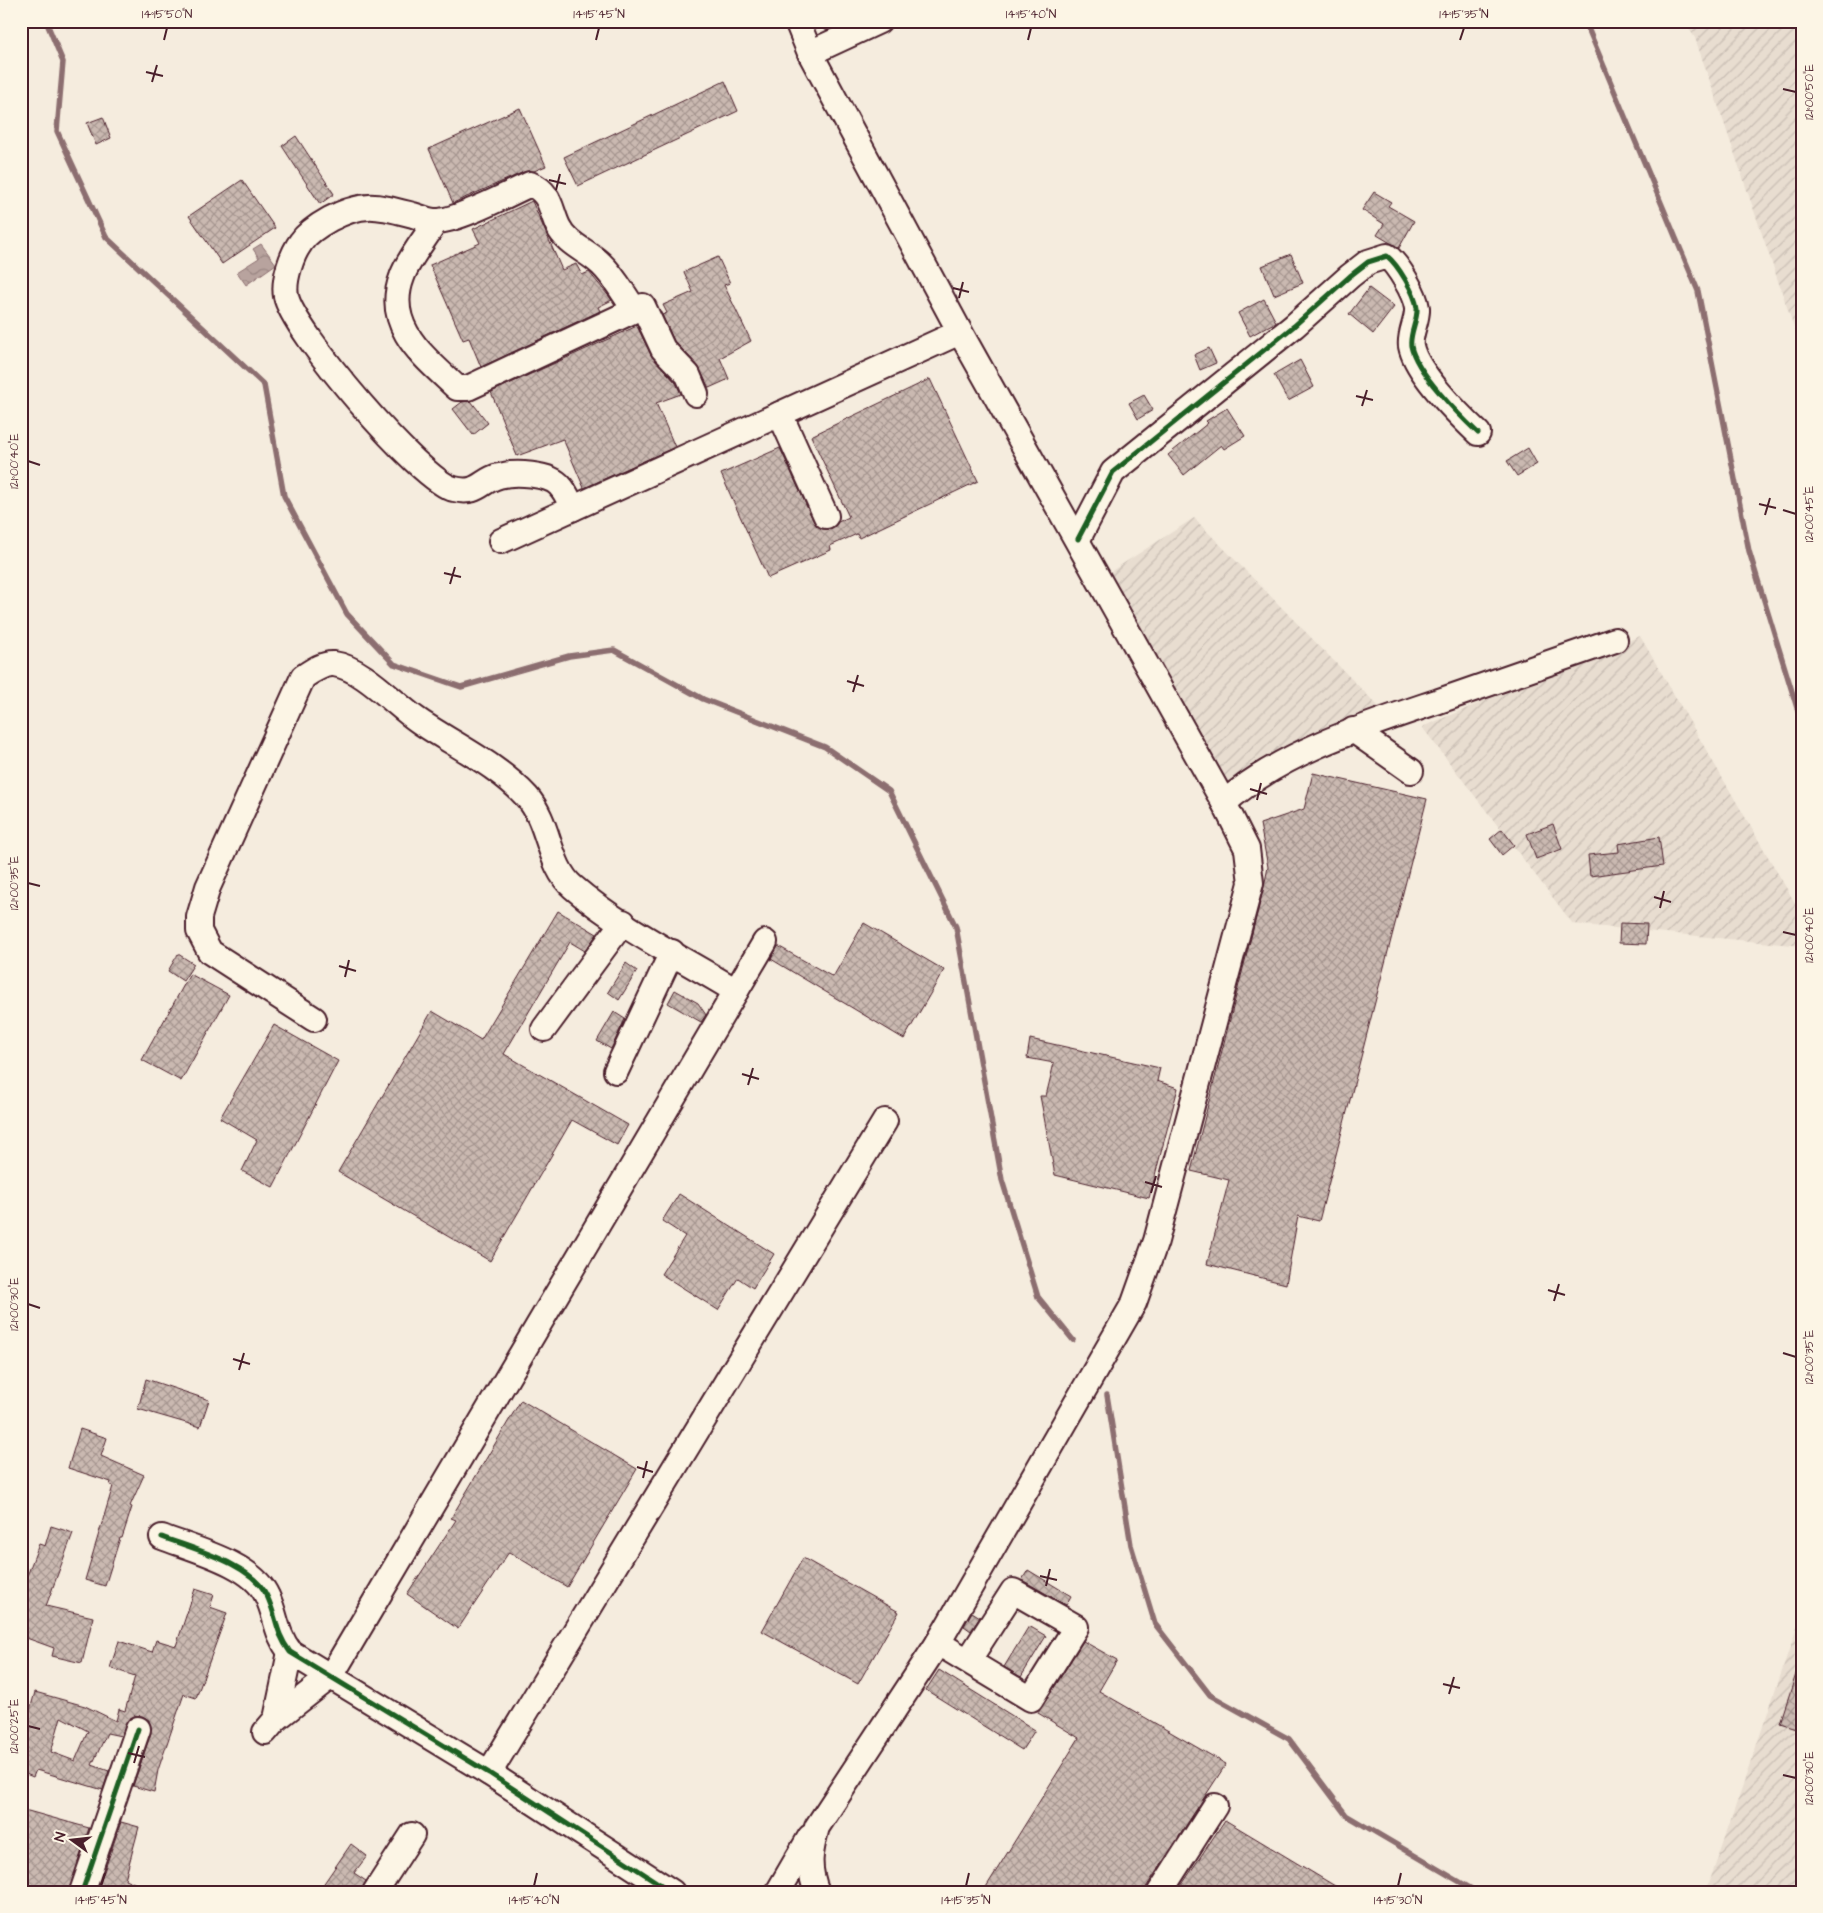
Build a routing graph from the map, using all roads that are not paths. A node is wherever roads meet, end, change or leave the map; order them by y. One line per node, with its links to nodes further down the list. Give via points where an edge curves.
1 (797, 21): 3 (street)
2 (879, 21): 3 (street)
3 (810, 52): 6 (street)
4 (436, 221): 5 (street, via 468,212 530,184 539,188 553,207 558,227 611,274); 5 (street, via 402,277 397,308 404,333 457,388 468,388); 10 (street, via 376,206 354,207 315,229 301,242 288,271 285,295 300,328 367,410 437,481 454,490 475,490 498,476 541,476 559,484)
5 (635, 310): 7 (street, via 643,306 663,349 688,375)
6 (960, 332): 8 (street); 12 (street)
7 (696, 394)
8 (780, 414): 10 (street); 11 (street)
9 (1478, 433): 12 (street, via 1448,404 1417,360 1411,345 1417,308 1396,264 1387,256 1368,262 1350,276 1294,326 1113,472)
10 (573, 508): 13 (street)
11 (826, 516)
12 (1078, 539): 17 (street)
13 (501, 541)
14 (1615, 640): 15 (street)
15 (1353, 730): 16 (street); 17 (street, via 1267,772 1239,789)
16 (1411, 771)
17 (1224, 803): 27 (street, via 1247,848 1251,883 1156,1241 1134,1303)
18 (623, 922): 20 (street); 22 (street, via 572,887 560,874 543,821 528,798 508,778 417,720 349,669 333,664 316,668 303,677 208,887 199,917 199,931 210,952); 23 (street)
19 (764, 942): 21 (street)
20 (672, 952): 21 (street); 24 (street)
21 (736, 991): 30 (street)
22 (314, 1019)
23 (544, 1029)
24 (616, 1071)
25 (885, 1121): 32 (street)
26 (162, 1538): 28 (street, via 245,1570 267,1595 280,1638)
27 (938, 1643): 29 (street); 34 (street)
28 (290, 1652): 30 (street); 30 (street, via 270,1726)
29 (968, 1661): 29 (street, via 1031,1699 1076,1627 1013,1591)
30 (330, 1676): 32 (street)
31 (138, 1729): 36 (street)
32 (489, 1773): 38 (street)
33 (1215, 1806): 41 (street)
34 (816, 1827): 39 (street); 40 (street, via 809,1857)
35 (412, 1835): 37 (street)
36 (82, 1892)
37 (375, 1892)
38 (672, 1892)
39 (778, 1892)
40 (817, 1892)
41 (1160, 1892)

